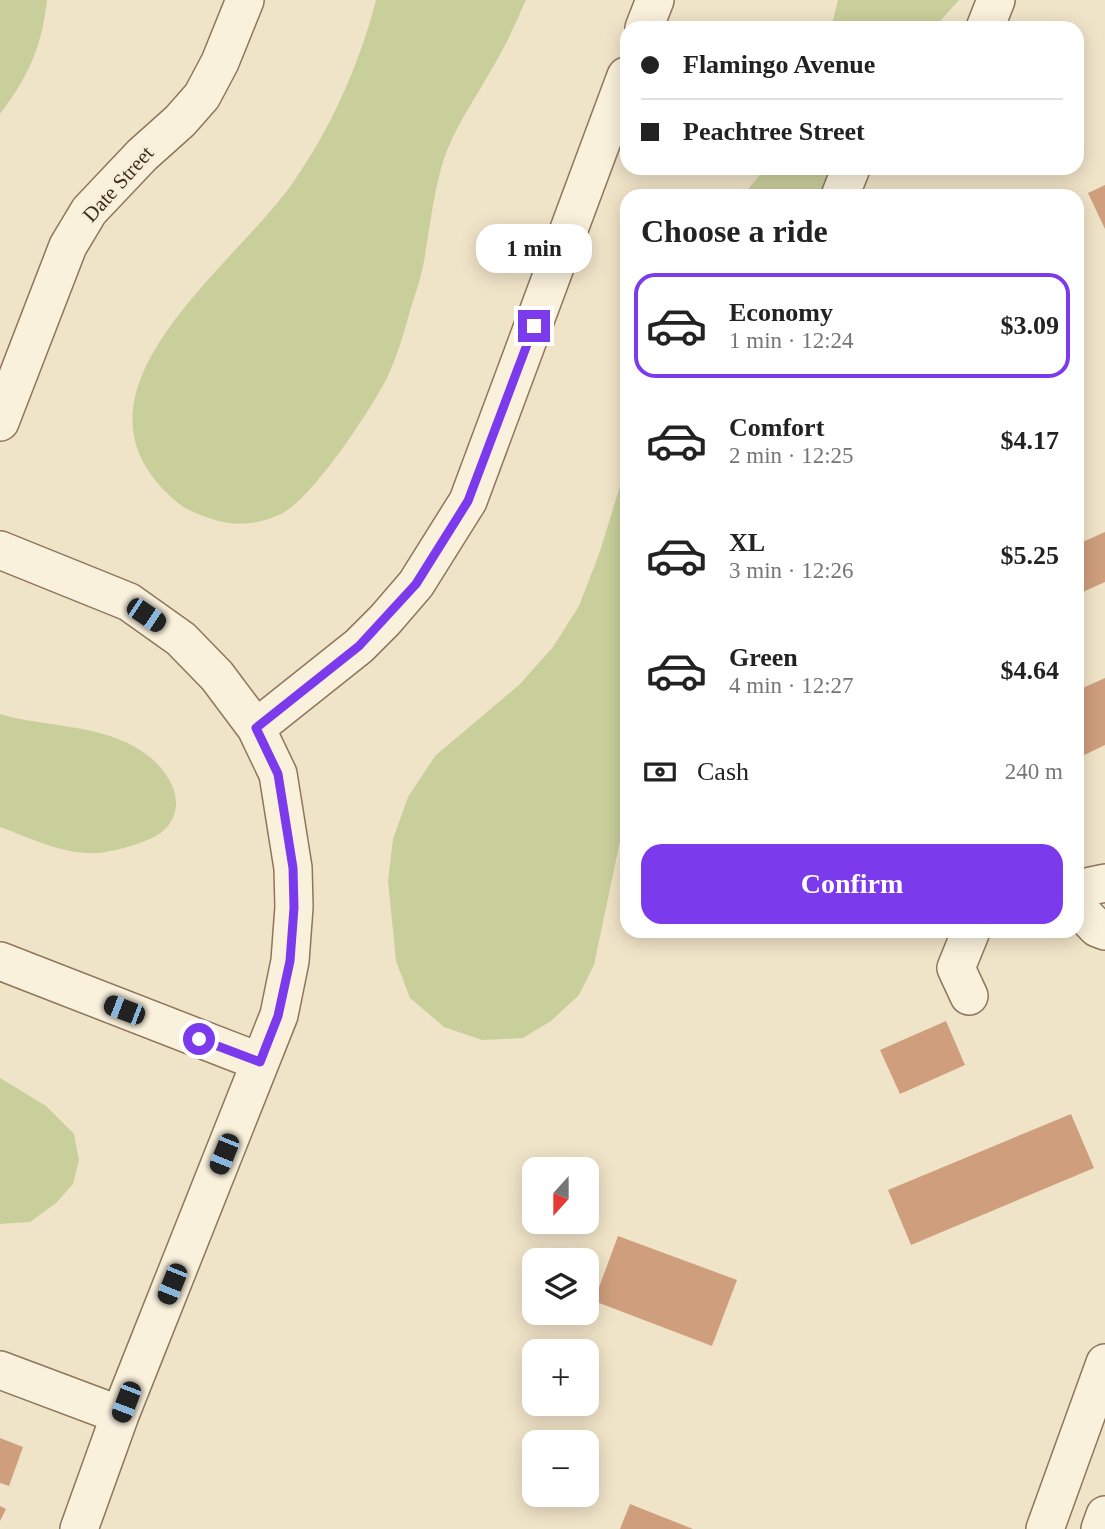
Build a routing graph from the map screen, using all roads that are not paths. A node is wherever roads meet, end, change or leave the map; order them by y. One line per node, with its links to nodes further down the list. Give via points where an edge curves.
1 (244, 0): 7 (street, Date Street, via 202,96 89,211 68,246)
2 (655, 0): 4 (street)
3 (996, 0): 5 (street)
4 (648, 21)
5 (988, 21)
6 (620, 92): 9 (street, via 468,501 416,584 385,620)
7 (0, 422)
8 (0, 550): 9 (street, via 129,603 181,639 218,676)
9 (256, 728): 17 (street, via 278,774 293,868 294,908 290,961 278,1016)
10 (1105, 883): 11 (street)
11 (1084, 887)
12 (1084, 914): 13 (street)
13 (1105, 931)
14 (968, 938): 16 (street, via 956,968)
15 (0, 961): 17 (street)
16 (969, 996)
17 (260, 1062): 20 (street)
18 (1105, 1363): 23 (street)
19 (0, 1370): 20 (street)
20 (120, 1415): 22 (street)
21 (1105, 1515): 24 (street)
22 (79, 1529)
23 (1045, 1529)
24 (1100, 1529)

